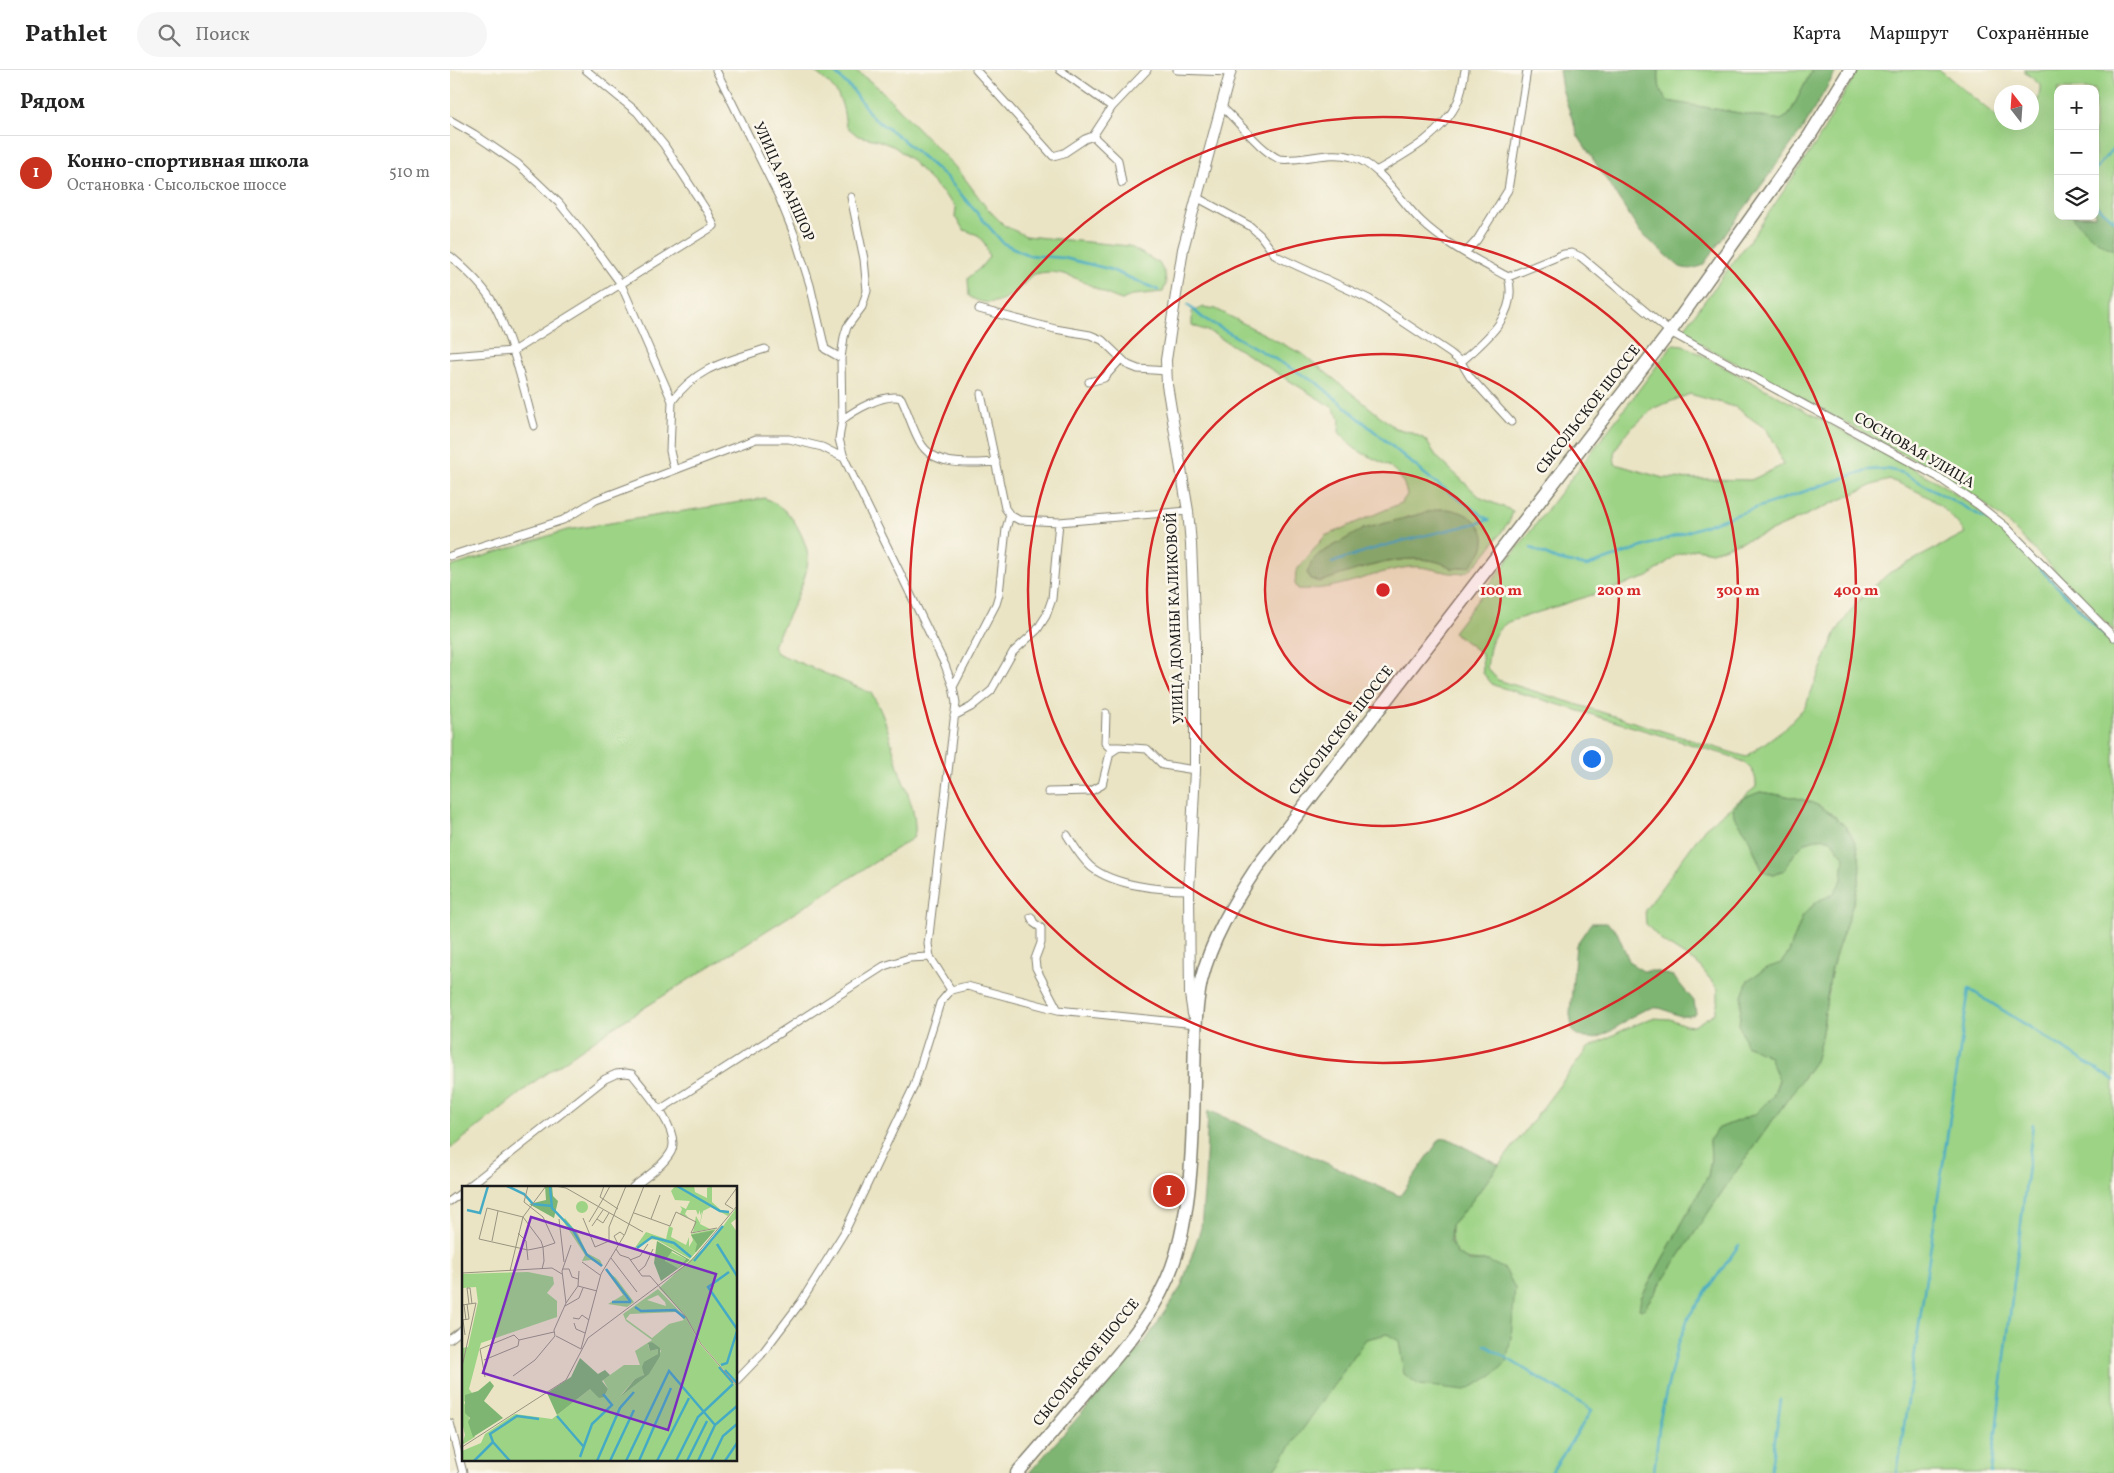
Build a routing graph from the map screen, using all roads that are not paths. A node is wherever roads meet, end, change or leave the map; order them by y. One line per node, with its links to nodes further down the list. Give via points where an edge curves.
1 (586, 70): 22 (street, via 637,112 664,145 714,226)
2 (716, 70): 28 (street, УЛИЦА ЯРАНШОР, via 794,234 826,349)
3 (976, 70): 14 (street, via 1053,156)
4 (1060, 70): 12 (street)
5 (1147, 70): 12 (street)
6 (1178, 70): 10 (street)
7 (1465, 70): 15 (street, via 1459,100 1447,119 1433,134)
8 (1527, 70): 19 (street, via 1508,190 1477,240)
9 (1850, 70): 24 (highway, СЫСОЛЬСКОЕ ШОССЕ, via 1810,135)
10 (1230, 71): 11 (main road, УЛИЦА ДОМНЫ КАЛИКОВОЙ)
11 (1220, 106): 15 (street, via 1270,155 1279,159 1351,156); 18 (main road, УЛИЦА ДОМНЫ КАЛИКОВОЙ)
12 (1112, 107): 14 (street)
13 (450, 120): 22 (street, via 518,164 559,203)
14 (1093, 136): 16 (street, via 1118,160)
15 (1376, 171): 19 (street, via 1422,222)
16 (1122, 183)
17 (851, 197): 28 (street, via 867,291 862,307 844,337)
18 (1196, 197): 30 (street, via 1250,226 1276,256 1369,299); 31 (main road, УЛИЦА ДОМНЫ КАЛИКОВОЙ, via 1183,249)
19 (1465, 253): 21 (street)
20 (450, 256): 26 (street, via 473,277 496,307)
21 (1508, 277): 24 (street, СОСНОВАЯ УЛИЦА, via 1564,254 1581,257); 30 (street, via 1511,287 1508,305 1500,324)
22 (621, 284): 26 (street); 34 (street)
23 (979, 309): 29 (street, via 1090,335 1102,340)
24 (1670, 332): 45 (street, СОСНОВАЯ УЛИЦА, via 1938,477 2005,526); 58 (highway, СЫСОЛЬСКОЕ ШОССЕ, via 1257,867 1225,920 1209,959 1201,981)
25 (765, 349): 34 (street, via 695,376)
26 (513, 351): 27 (street); 37 (street)
27 (450, 356)
28 (841, 358): 35 (street)
29 (1121, 359): 31 (street, via 1138,369); 32 (street, via 1104,378)
30 (1461, 362): 36 (street, via 1470,377)
31 (1167, 371): 41 (main road, УЛИЦА ДОМНЫ КАЛИКОВОЙ)
32 (1089, 382)
33 (981, 394): 39 (street)
34 (672, 401): 40 (street, via 670,451)
35 (842, 420): 38 (street, via 839,439); 39 (street, via 868,404 896,396 904,403 920,444 938,458 955,463)
36 (1511, 422)
37 (534, 426)
38 (844, 458): 40 (street, via 822,447 789,439 756,439); 46 (street)
39 (996, 462): 42 (street)
40 (674, 469): 44 (street, via 596,500 563,520)
41 (1188, 511): 43 (street); 50 (main road, УЛИЦА ДОМНЫ КАЛИКОВОЙ)
42 (1010, 515): 43 (street, via 1019,520); 46 (street, via 996,604)
43 (1059, 522): 48 (street, via 1052,599 1046,616 1038,630 1012,652 990,691)
44 (450, 556)
45 (2114, 637)
46 (953, 687): 48 (street)
47 (1106, 713): 49 (street, via 1105,743)
48 (954, 716): 55 (street, via 928,944)
49 (1119, 747): 50 (street, via 1147,749 1163,765); 51 (street, via 1110,753 1102,786 1091,791)
50 (1195, 770): 53 (main road, УЛИЦА ДОМНЫ КАЛИКОВОЙ)
51 (1048, 792)
52 (1067, 835): 53 (street, via 1089,865 1103,875 1146,887)
53 (1189, 890): 58 (main road, УЛИЦА ДОМНЫ КАЛИКОВОЙ, via 1190,994)
54 (1030, 917): 57 (street, via 1041,928 1036,968)
55 (930, 957): 56 (street); 59 (street, via 909,958 884,966)
56 (951, 990): 57 (street, via 967,986); 66 (street, via 940,1003 914,1086 845,1231 801,1302)
57 (1058, 1010): 58 (street)
58 (1196, 1024): 69 (highway, СЫСОЛЬСКОЕ ШОССЕ, via 1193,1128 1184,1217 1176,1255 1164,1287 1146,1320 1124,1348)
59 (661, 1109): 60 (street, via 632,1074 610,1076); 61 (street, via 673,1141 672,1151 665,1161)
60 (469, 1186)
61 (634, 1186)
62 (462, 1192): 63 (street)
63 (450, 1202)
64 (462, 1330): 65 (street)
65 (450, 1339)
66 (738, 1380)
67 (450, 1423): 68 (street)
68 (463, 1473)
69 (1017, 1473)

